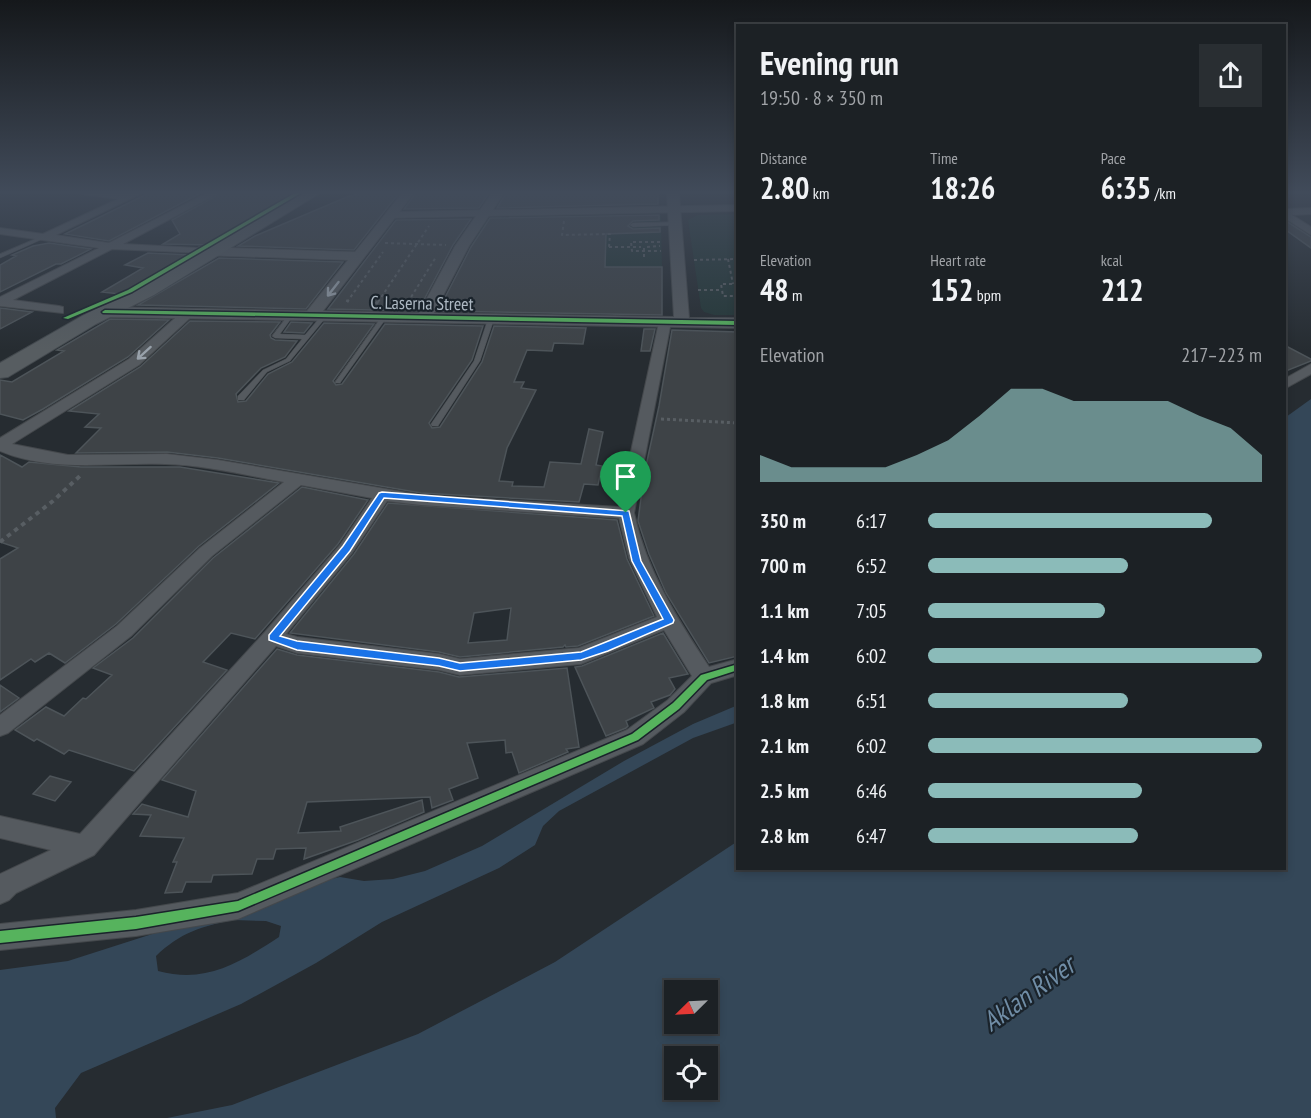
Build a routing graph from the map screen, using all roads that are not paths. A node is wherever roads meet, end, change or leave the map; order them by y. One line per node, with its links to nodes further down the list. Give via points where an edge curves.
1 (25, 245): 10 (lane)
2 (105, 245): 8 (street)
3 (215, 245): 9 (main road)
4 (217, 245): 9 (main road)
5 (367, 245): 11 (street)
6 (463, 245): 19 (street)
7 (675, 245): 21 (street)
8 (111, 246): 9 (street); 12 (street)
9 (206, 251): 11 (street); 13 (main road, via 118,297); 15 (main road)
10 (0, 256)
11 (358, 256): 17 (street, one-way to 17)
12 (0, 302): 13 (street)
13 (62, 314): 24 (main road)
14 (187, 314): 15 (street, C. Laserna Street); 16 (street, C. Laserna Street); 31 (street, one-way to 31, via 134,362)
15 (97, 316): 26 (main road)
16 (290, 316): 17 (street, C. Laserna Street); 23 (lane, via 275,336)
17 (317, 316): 18 (street, C. Laserna Street); 23 (lane)
18 (384, 317): 19 (street, C. Laserna Street); 27 (lane)
19 (424, 318): 20 (street, C. Laserna Street)
20 (491, 319): 21 (street, C. Laserna Street); 30 (lane, via 477,361)
21 (673, 322): 22 (street, C. Laserna Street); 34 (street, via 645,418)
22 (736, 323)
23 (307, 337): 29 (lane, via 288,360 265,371)
24 (0, 356)
25 (1311, 368): 28 (street)
26 (0, 372)
27 (338, 382)
28 (1286, 384)
29 (241, 398)
30 (435, 424)
31 (0, 445): 32 (street, via 68,460 167,459)
32 (298, 479): 33 (street); 39 (street, via 206,552 124,631)
33 (382, 495): 34 (street); 36 (street, via 346,549)
34 (626, 513): 35 (street, via 637,561)
35 (669, 620): 36 (street, via 581,656 460,667 297,645); 38 (street)
36 (273, 638): 41 (street)
37 (736, 668): 38 (street)
38 (704, 677): 43 (street, via 676,706 636,737 238,906 136,923)
39 (0, 727)
40 (0, 827): 41 (street)
41 (85, 847): 42 (street)
42 (0, 891)
43 (0, 938)

